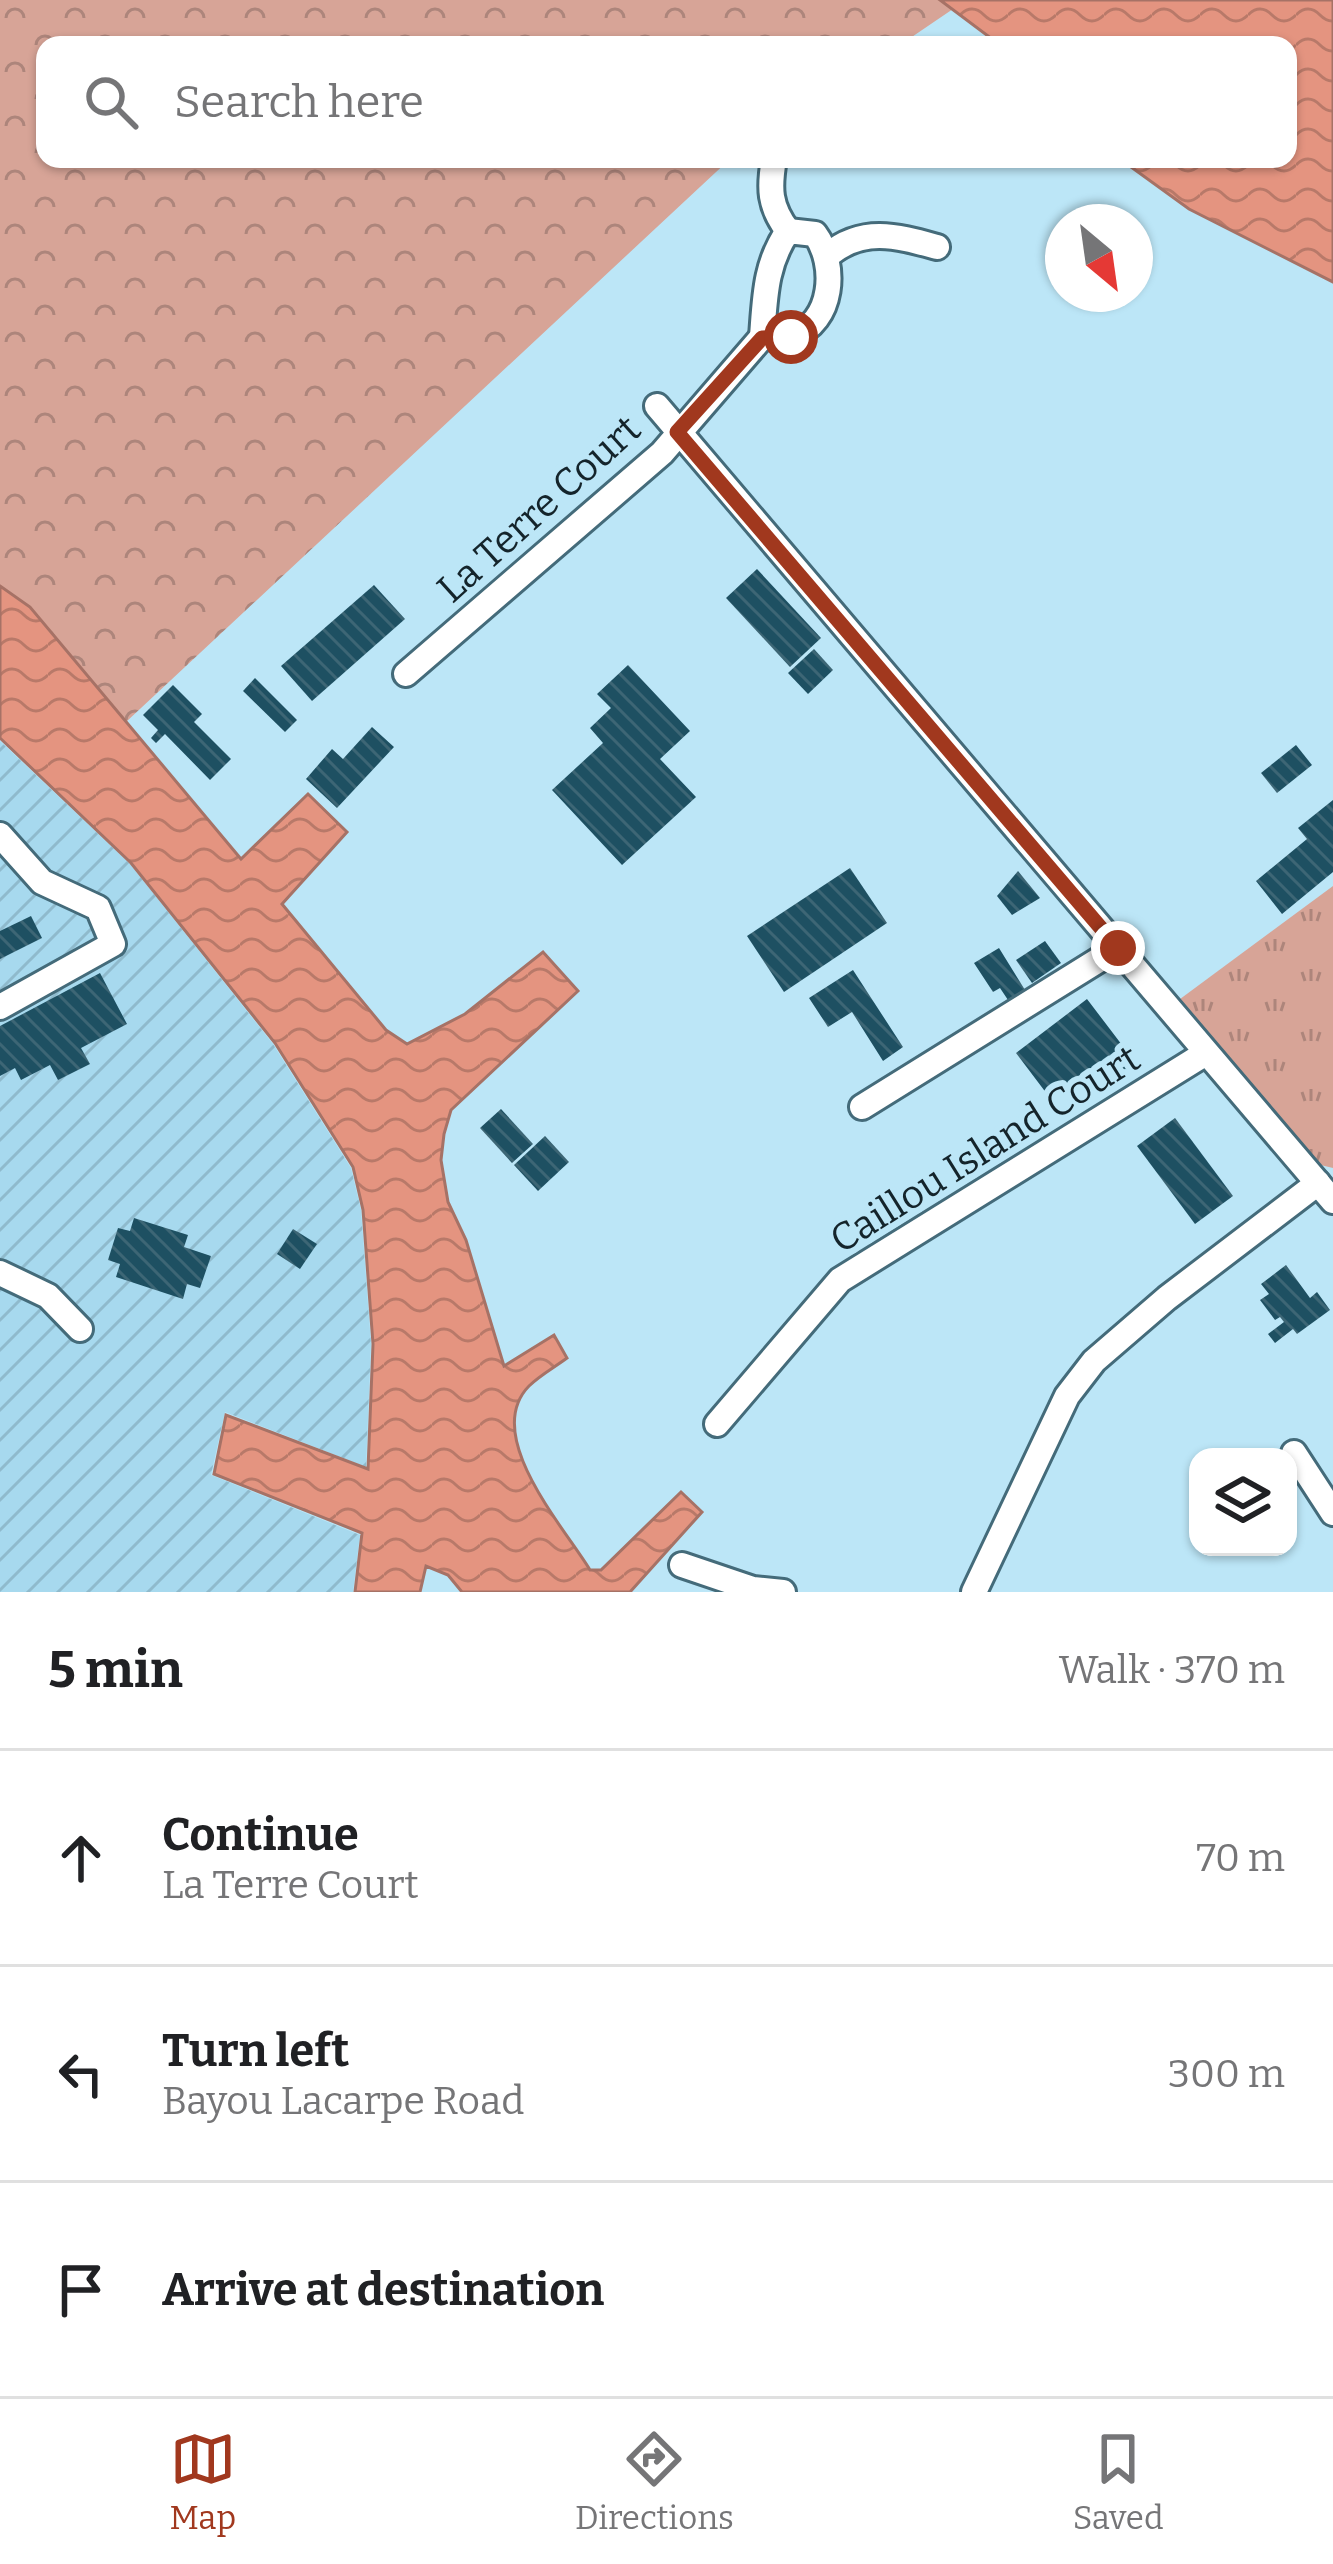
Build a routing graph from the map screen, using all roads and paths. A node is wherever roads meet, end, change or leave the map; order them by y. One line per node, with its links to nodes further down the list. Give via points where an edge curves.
1 (772, 168): 2 (street, via 775,214)
2 (788, 231): 4 (street, via 815,234); 5 (street, via 772,253)
3 (937, 247): 4 (street, via 869,235)
4 (828, 255): 5 (street, La Terre Court, via 827,294 814,321 791,337)
5 (762, 338): 7 (street, La Terre Court)
6 (657, 406): 7 (street)
7 (677, 432): 8 (street, La Terre Court); 10 (street)
8 (406, 674)
9 (0, 836): 11 (street, via 42,882 98,908 113,944)
10 (1118, 948): 12 (street); 13 (street)
11 (0, 1006)
12 (1206, 1053): 14 (street); 17 (street, Caillou Island Court, via 840,1280)
13 (862, 1107)
14 (1325, 1192): 22 (street, via 1167,1298 1094,1361 1067,1396)
15 (0, 1274): 16 (street, via 48,1296)
16 (80, 1329)
17 (717, 1424)
18 (1297, 1458): 19 (street)
19 (1333, 1513)
20 (682, 1565): 21 (street)
21 (783, 1592)
22 (974, 1592)

